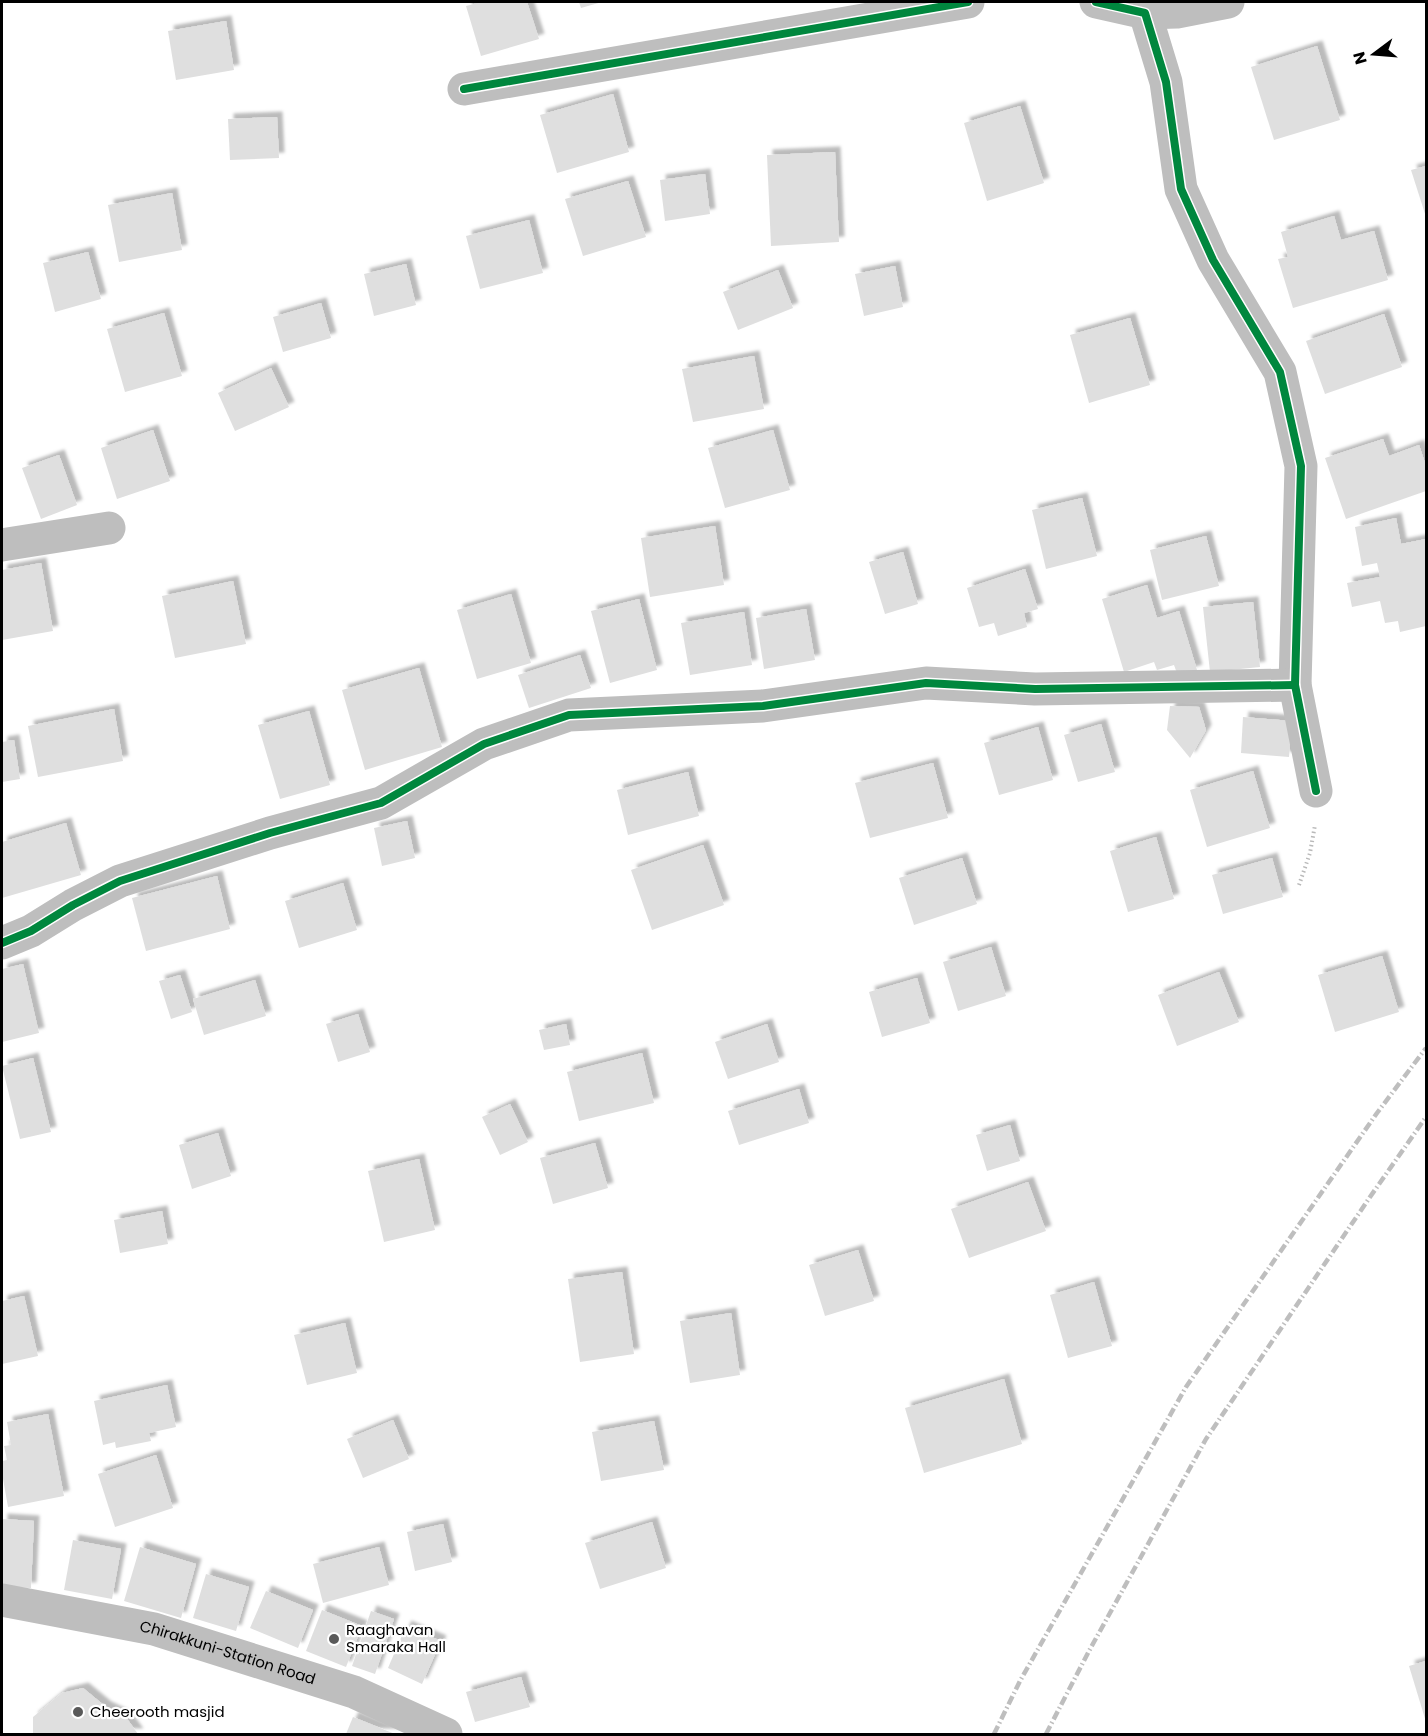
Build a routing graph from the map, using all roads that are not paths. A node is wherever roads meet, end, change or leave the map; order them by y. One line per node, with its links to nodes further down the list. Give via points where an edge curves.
1 (968, 2): 5 (street)
2 (1096, 2): 4 (street)
3 (1228, 2): 4 (street, via 1177,12)
4 (1144, 13): 8 (street, via 1166,82 1181,189 1213,260 1281,372 1301,466)
5 (464, 90)
6 (109, 528): 7 (street)
7 (2, 545)
8 (1295, 685): 9 (street); 10 (street, via 1035,689 926,683 763,706 568,715 484,744 381,803 270,833 120,881)
9 (1316, 791)
10 (2, 943)
11 (2, 1600): 12 (street, Chirakkuni-Station Road, via 154,1629 354,1692)
12 (403, 1723): 13 (street, Chirakkuni-Station Road)
13 (446, 1734)

